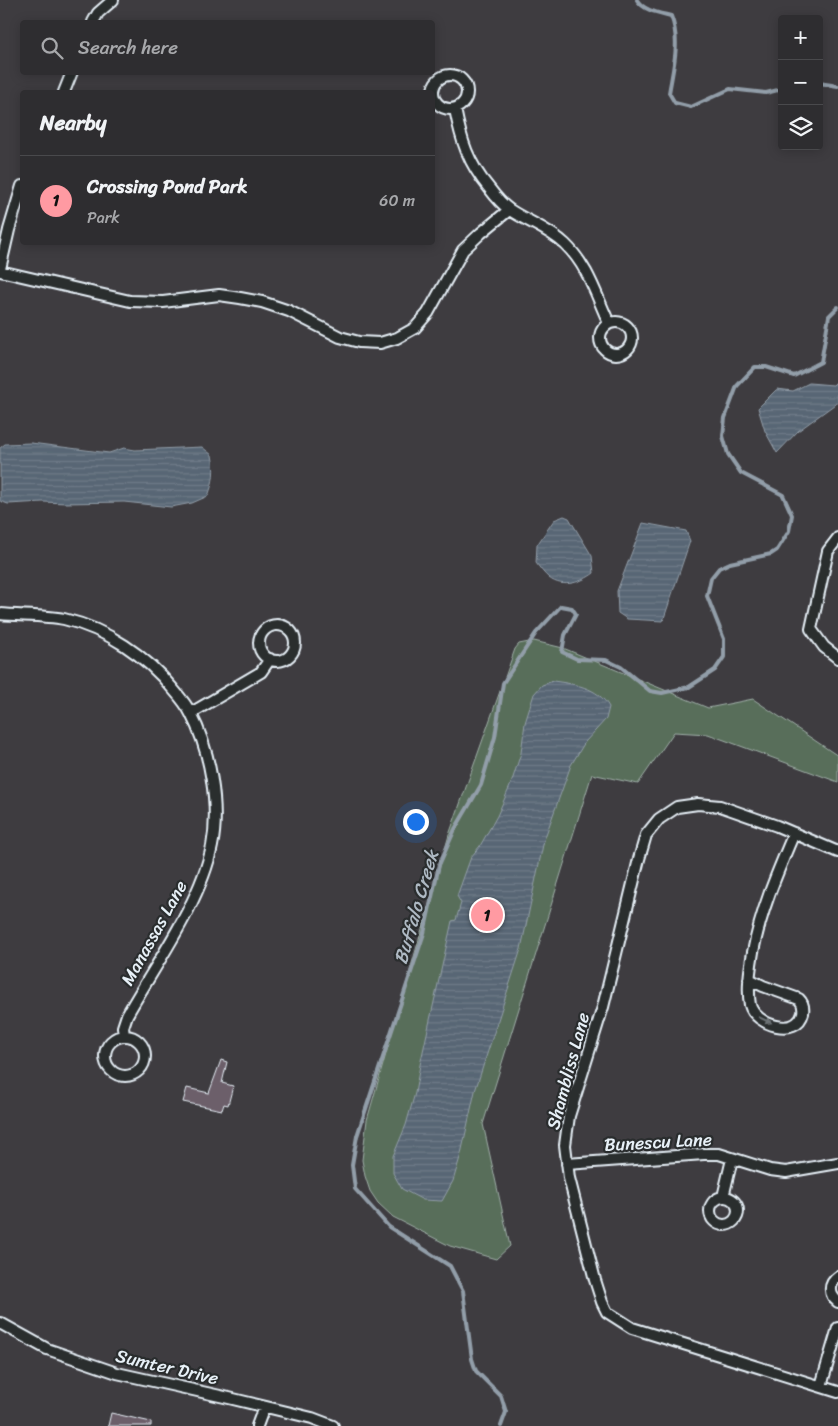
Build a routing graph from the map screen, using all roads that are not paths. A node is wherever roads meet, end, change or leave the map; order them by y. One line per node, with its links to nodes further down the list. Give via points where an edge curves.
1 (112, 0): 2 (street)
2 (94, 20)
3 (71, 75): 4 (street)
4 (65, 90)
5 (455, 109): 7 (street, via 466,154 478,176)
6 (20, 193): 8 (street)
7 (510, 210): 8 (street, via 463,250 428,314 415,328 380,343 340,337 289,311 262,302 219,295 163,302 130,301); 9 (street, via 544,228 580,261)
8 (0, 270)
9 (609, 323)
10 (838, 538): 12 (street, via 828,551 811,628 824,647)
11 (0, 614): 14 (street, Manassas Lane, via 63,619 100,631 158,670)
12 (838, 658)
13 (270, 659): 14 (street, via 261,672)
14 (191, 714): 18 (street, Manassas Lane, via 207,756 213,784 212,846 186,914 127,1015)
15 (794, 834): 16 (street, Shambliss Lane); 17 (street, via 758,924); 21 (street, Shambliss Lane, via 720,806 698,804 677,808 660,819 646,835 603,1007 569,1116 565,1145)
16 (838, 852)
17 (749, 979): 17 (street, one-way to 17, via 750,1005 755,1015 781,1026 798,1024 804,1008 799,999)
18 (124, 1036)
19 (732, 1159): 20 (street, Bunescu Lane, via 786,1172); 21 (street, Bunescu Lane, via 719,1154 704,1154); 22 (street)
20 (838, 1163)
21 (567, 1164): 27 (street, Shambliss Lane, via 595,1280 607,1312 632,1328)
22 (722, 1197)
23 (838, 1277): 24 (street, via 830,1290)
24 (838, 1302)
25 (0, 1323): 29 (street, Sumter Drive, via 47,1349 117,1374)
26 (838, 1328): 27 (street)
27 (821, 1386): 28 (street, Shambliss Lane)
28 (838, 1392)
29 (264, 1406): 30 (street); 31 (street, Sumter Drive)
30 (257, 1426)
31 (333, 1426)

